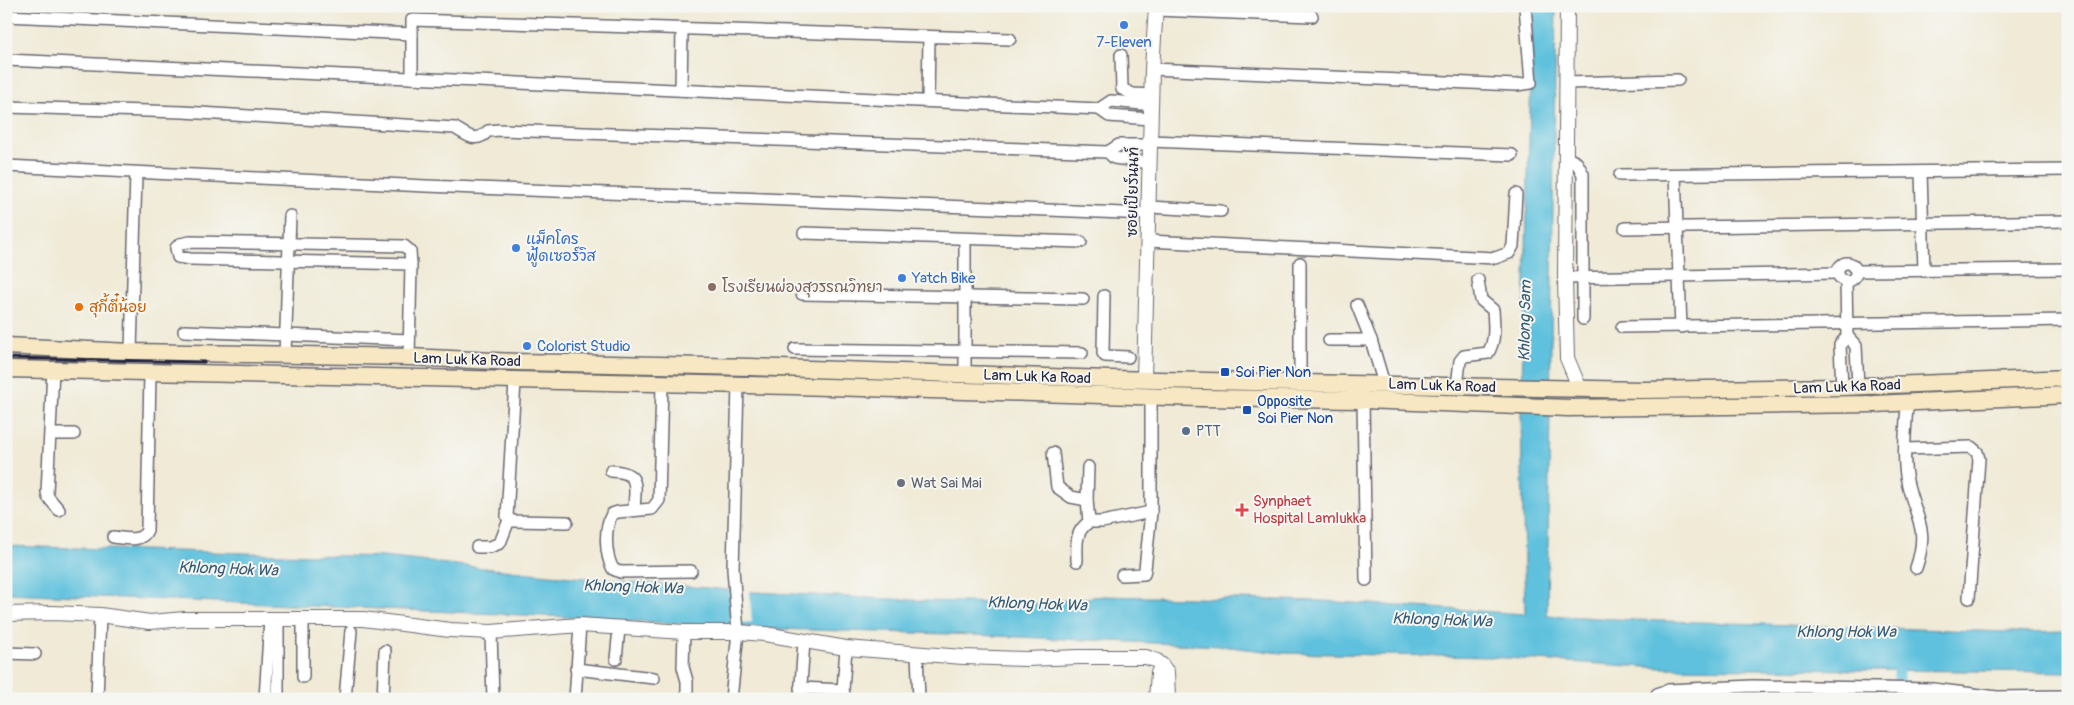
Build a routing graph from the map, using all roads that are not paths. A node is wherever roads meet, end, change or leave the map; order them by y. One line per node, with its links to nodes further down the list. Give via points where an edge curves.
1 (1525, 6): 12 (street, via 1531,83 1516,85)
2 (1567, 6): 15 (street)
3 (1153, 7): 5 (street); 12 (street, ซอยเปียร์นนท์)
4 (6, 16): 7 (street)
5 (1312, 16)
6 (682, 29): 7 (street, via 412,20); 8 (street); 16 (street)
7 (412, 34): 13 (street)
8 (929, 37): 9 (street); 18 (street)
9 (1010, 39)
10 (1121, 55): 17 (street, via 1122,89)
11 (6, 60): 13 (street)
12 (1152, 69): 17 (street, ซอยเปียร์นนท์)
13 (412, 78): 16 (street)
14 (1678, 80): 15 (street)
15 (1566, 83): 25 (street)
16 (681, 90): 18 (street)
17 (1152, 100): 20 (street, via 1110,101); 21 (street, ซอยเปียร์นนท์)
18 (928, 101): 20 (street)
19 (6, 107): 23 (street, via 183,112 455,128 476,138 483,137 488,131 499,130)
20 (1099, 109): 21 (street, via 1109,116)
21 (1151, 119): 22 (street, ซอยเปียร์นนท์)
22 (1150, 143): 23 (street, via 1119,145); 24 (street); 26 (street, ซอยเปียร์นนท์)
23 (1108, 152): 26 (street, via 1114,158)
24 (1512, 154)
25 (1566, 157): 58 (street); 59 (street, via 1577,163 1583,174)
26 (1150, 163): 34 (street, ซอยเปียร์นนท์)
27 (6, 166): 30 (street)
28 (2068, 170): 29 (street)
29 (1921, 172): 32 (street); 38 (street)
30 (136, 174): 34 (street); 80 (street)
31 (1620, 175): 32 (street)
32 (1675, 175): 39 (street)
33 (1516, 194): 43 (street, via 1513,246 1509,253 1495,258)
34 (1149, 211): 35 (street); 43 (street, ซอยเปียร์นนท์)
35 (1220, 211)
36 (290, 216): 46 (street)
37 (2068, 221): 38 (street)
38 (1922, 223): 39 (street); 55 (street)
39 (1677, 227): 40 (street); 56 (street)
40 (1625, 228)
41 (804, 233): 42 (street)
42 (965, 239): 45 (street); 62 (street)
43 (1148, 241): 93 (street, ซอยเปียร์นนท์)
44 (222, 242): 46 (street); 48 (street); 48 (street, via 180,244 176,254 182,258)
45 (1081, 242)
46 (289, 244): 47 (street); 49 (street)
47 (348, 245): 50 (street); 52 (street, via 404,246 410,251)
48 (222, 259): 49 (street)
49 (288, 262): 50 (street); 72 (street)
50 (348, 262): 52 (street)
51 (1300, 263): 95 (street)
52 (412, 264): 74 (street)
53 (2068, 269): 55 (street)
54 (1856, 271): 55 (street); 57 (street, via 1854,279); 57 (street, via 1852,264 1844,263 1840,265)
55 (1924, 271)
56 (1680, 277): 57 (street); 59 (street); 70 (street)
57 (1841, 277): 68 (street)
58 (1565, 278): 59 (street); 102 (street, via 1567,358)
59 (1584, 278): 66 (street)
60 (1478, 280): 99 (street, via 1481,300 1493,310 1492,347 1488,353 1464,356 1460,361)
61 (802, 294): 62 (street)
62 (966, 296): 64 (street); 79 (street)
63 (1104, 296): 84 (street, via 1102,349 1105,356)
64 (1084, 299)
65 (1357, 305): 76 (street)
66 (1583, 319)
67 (2068, 320): 68 (street)
68 (1847, 322): 70 (street); 73 (street)
69 (1622, 328): 70 (street)
70 (1682, 328)
71 (184, 331): 72 (street)
72 (285, 334): 74 (street); 82 (street)
73 (1848, 336): 100 (street, via 1840,345); 101 (street, via 1856,346)
74 (409, 340): 83 (street)
75 (1329, 340): 76 (street)
76 (1371, 340): 96 (street)
77 (6, 346): 80 (main road, Lam Luk Ka Road)
78 (795, 349): 79 (street)
79 (965, 351): 81 (street); 90 (street)
80 (131, 352): 82 (main road, Lam Luk Ka Road)
81 (1082, 354)
82 (285, 355): 83 (main road, Lam Luk Ka Road)
83 (409, 357): 89 (main road, Lam Luk Ka Road)
84 (1110, 357): 85 (street); 92 (street)
85 (1128, 357)
86 (6, 370): 87 (main road, Lam Luk Ka Road)
87 (54, 370): 88 (main road, Lam Luk Ka Road); 108 (street)
88 (150, 373): 94 (main road, Lam Luk Ka Road); 121 (street, via 147,530 140,538)
89 (909, 373): 90 (main road, Lam Luk Ka Road); 103 (main road)
90 (965, 374): 92 (main road, Lam Luk Ka Road)
91 (2068, 378): 101 (main road, Lam Luk Ka Road)
92 (1110, 379): 93 (main road, Lam Luk Ka Road)
93 (1144, 380): 95 (main road, Lam Luk Ka Road)
94 (515, 381): 97 (main road, Lam Luk Ka Road); 118 (street, via 506,510)
95 (1300, 382): 96 (main road, Lam Luk Ka Road)
96 (1384, 384): 99 (main road, Lam Luk Ka Road)
97 (662, 385): 98 (main road, Lam Luk Ka Road); 116 (street, via 659,500 652,509)
98 (738, 385): 103 (main road, Lam Luk Ka Road); 135 (street, via 733,569)
99 (1457, 386): 102 (main road, Lam Luk Ka Road)
100 (1842, 387): 101 (main road, Lam Luk Ka Road); 102 (main road, Lam Luk Ka Road)
101 (1858, 387)
102 (1574, 389)
103 (910, 390): 105 (main road, Lam Luk Ka Road)
104 (2068, 395): 107 (main road, Lam Luk Ka Road)
105 (1151, 396): 106 (main road, Lam Luk Ka Road); 117 (street)
106 (1363, 400): 107 (main road, Lam Luk Ka Road, via 1568,408); 127 (street)
107 (1907, 403): 110 (street)
108 (51, 434): 109 (street); 115 (street, via 47,492)
109 (74, 434)
110 (1906, 449): 124 (street, via 1906,481 1920,518 1922,541); 128 (street, via 1971,447 1977,452)
111 (1053, 453): 114 (street, via 1057,487 1071,497)
112 (1088, 467): 114 (street)
113 (611, 471): 116 (street, via 624,472 635,481)
114 (1086, 500): 120 (street)
115 (59, 510)
116 (634, 510): 125 (street, via 612,514 609,520 608,556 614,569 620,572)
117 (1151, 512): 120 (street); 126 (street, via 1144,574)
118 (509, 520): 119 (street); 122 (street, via 500,543)
119 (567, 522)
120 (1089, 522): 123 (street, via 1077,536)
121 (113, 537)
122 (477, 547)
123 (1077, 562)
124 (1916, 568)
125 (692, 571)
126 (1122, 575)
127 (1366, 580)
128 (1969, 598)
129 (6, 614): 130 (street)
130 (100, 615): 131 (street, via 150,622); 153 (street)
131 (274, 619): 132 (street); 154 (street); 155 (street)
132 (303, 619): 137 (street, via 364,619); 148 (street)
133 (580, 625): 134 (street); 137 (street); 147 (street)
134 (619, 628): 138 (street); 145 (street)
135 (738, 630): 138 (street); 139 (street); 161 (street)
136 (351, 631): 156 (street)
137 (491, 632): 158 (street)
138 (684, 632): 160 (street, via 683,667 688,681)
139 (804, 641): 140 (street); 150 (street)
140 (846, 648): 144 (street); 151 (street)
141 (385, 651): 157 (street)
142 (6, 652): 143 (street)
143 (34, 654)
144 (917, 654): 146 (street, via 1026,659 1146,657); 162 (street)
145 (616, 659)
146 (1162, 665): 163 (street, via 1158,673); 164 (street, via 1167,672)
147 (576, 669): 149 (street); 159 (street)
148 (303, 677)
149 (654, 678)
150 (800, 693): 151 (street)
151 (844, 695)
152 (2068, 696): 165 (street, via 1997,697 1933,689 1731,686 1668,690 1657,694)
153 (98, 699)
154 (265, 699)
155 (278, 699)
156 (345, 699)
157 (383, 699)
158 (493, 699)
159 (574, 699)
160 (687, 699)
161 (730, 699)
162 (919, 699)
163 (1156, 699)
164 (1168, 699)
165 (1655, 699)

